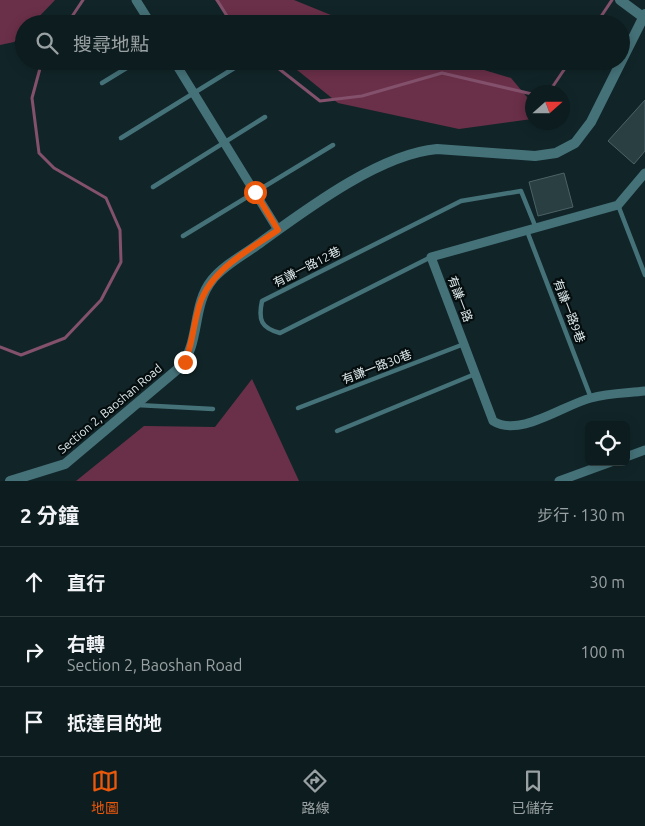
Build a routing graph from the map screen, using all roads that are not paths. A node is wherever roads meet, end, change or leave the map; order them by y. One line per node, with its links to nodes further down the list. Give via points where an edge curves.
1 (136, 0): 3 (street)
2 (620, 0): 4 (street)
3 (145, 15)
4 (644, 15): 5 (street, Section 2, Baoshan Road)
5 (630, 43)
6 (123, 70): 10 (lane)
7 (180, 70): 11 (street)
8 (231, 70): 11 (lane)
9 (617, 70): 20 (street, Section 2, Baoshan Road, via 589,126 575,143 556,153 535,156 437,149 412,153 350,182)
10 (102, 83)
11 (194, 93): 13 (lane); 14 (street)
12 (266, 117): 14 (lane)
13 (121, 138)
14 (224, 143): 17 (lane); 18 (street)
15 (333, 145): 18 (lane)
16 (645, 173): 19 (street)
17 (153, 187)
18 (255, 192): 20 (street); 22 (lane)
19 (618, 205): 21 (street); 24 (lane)
20 (278, 230): 29 (street, Section 2, Baoshan Road, via 212,280 198,309 192,346 185,362)
21 (532, 230): 23 (street); 23 (lane, 有謙一路12巷, via 522,191 462,201 262,301 261,322 268,330 280,333); 28 (lane, 有謙一路9巷)
22 (183, 236)
23 (431, 257): 25 (street, 有謙一路)
24 (645, 275)
25 (464, 344): 26 (street, 有謙一路); 30 (lane, 有謙一路30巷)
26 (475, 374): 28 (street, 有謙一路, via 493,421 502,426 516,427); 32 (lane)
27 (645, 391): 28 (street, 有謙一路)
28 (592, 398)
29 (136, 405): 31 (lane); 36 (street, Section 2, Baoshan Road, via 65,464)
30 (298, 408)
31 (213, 409)
32 (337, 431)
33 (645, 450): 34 (street)
34 (630, 456)
35 (600, 466): 37 (street)
36 (10, 481)
37 (559, 481)

